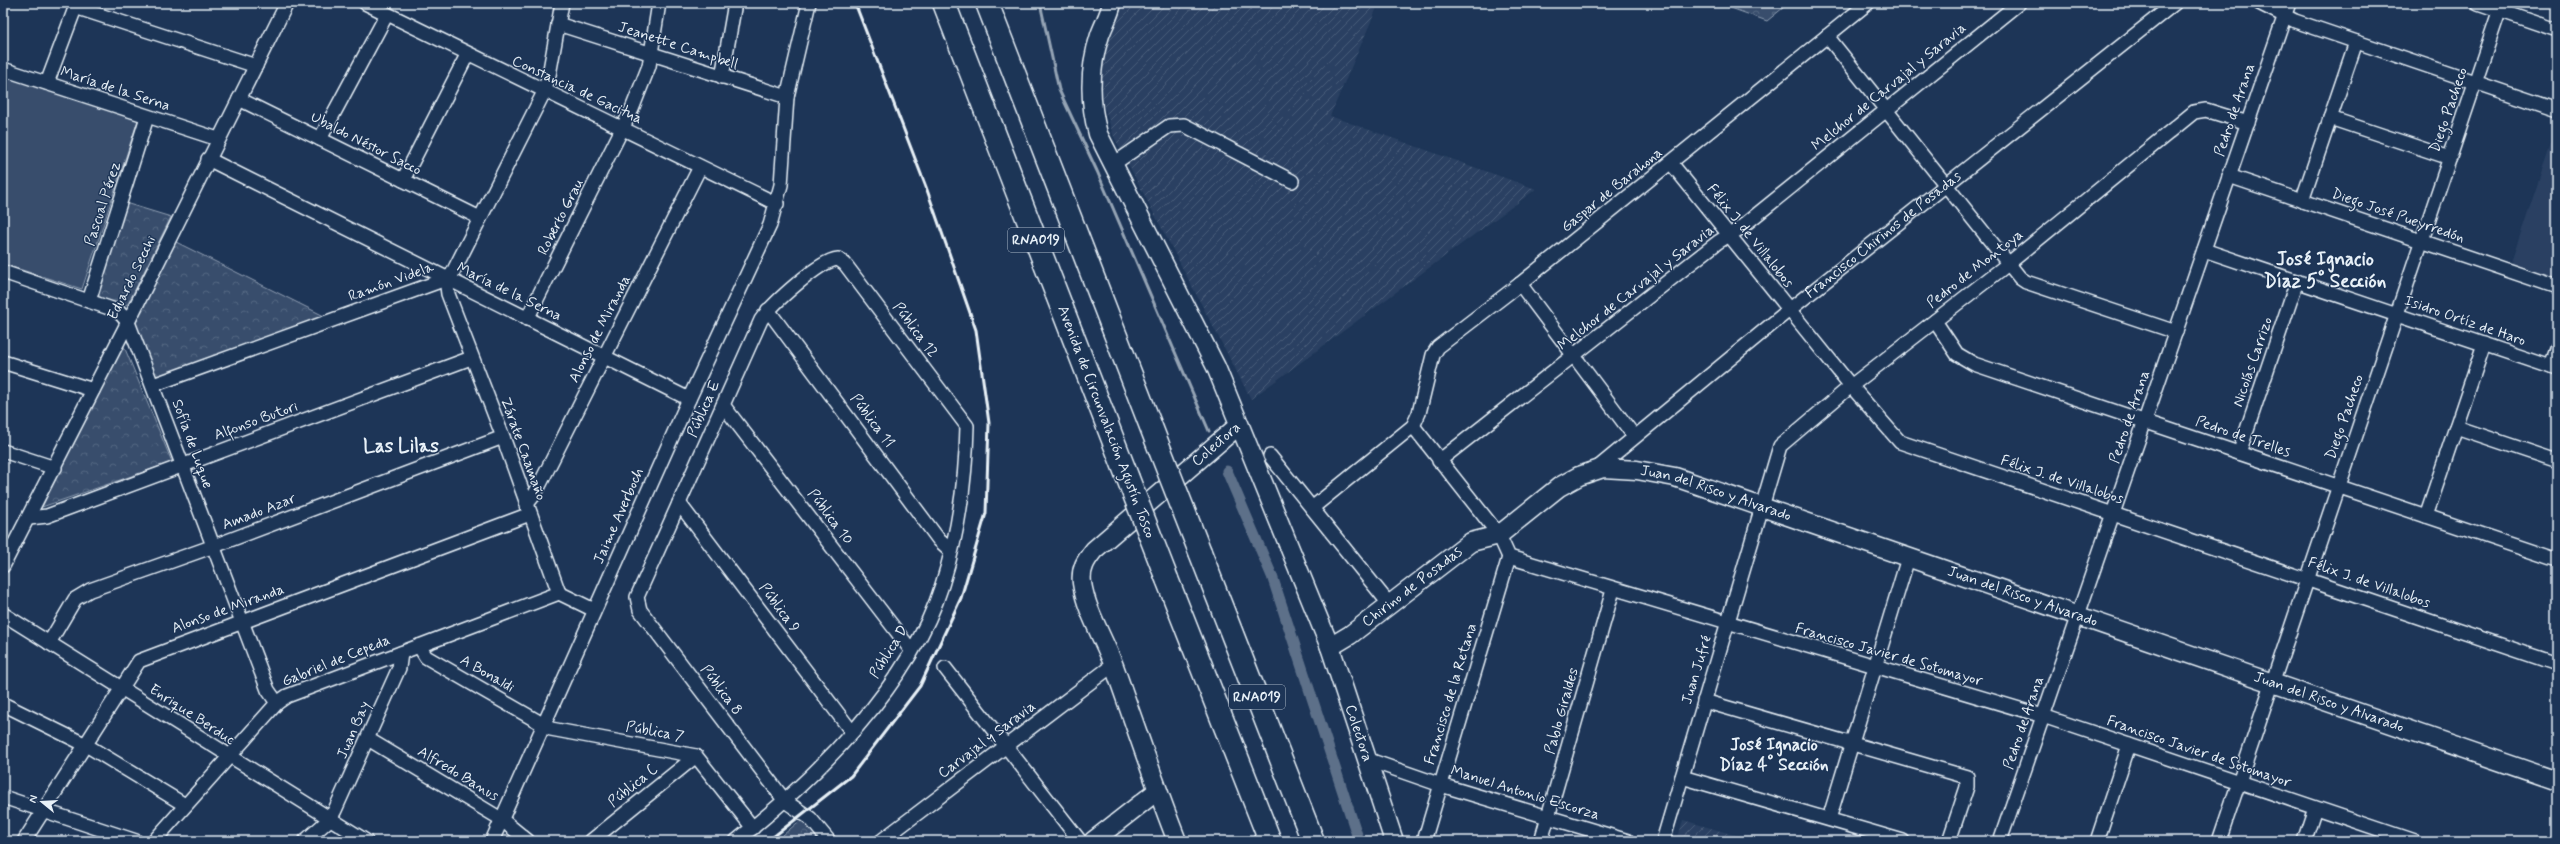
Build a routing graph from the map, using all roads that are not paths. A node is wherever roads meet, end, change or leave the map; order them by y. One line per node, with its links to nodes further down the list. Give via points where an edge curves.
1 (287, 3): 27 (street, Eduardo Secchi)
2 (365, 3): 19 (street, Constancia de Gacitua)
3 (659, 3): 25 (street, Roberto Grau)
4 (736, 3): 29 (street)
5 (809, 3): 33 (street, Jaime Averboch)
6 (944, 3): 181 (highway, Avenida de Circunvalación Agustín Tosco / RNA019, bridge)
7 (987, 3): 52 (highway, RNA019)
8 (1004, 3): 52 (highway, via 1011,31 1048,131)
9 (1112, 3): 46 (main road, via 1094,59 1090,94 1098,134)
10 (1868, 3): 23 (street, Gaspar de Barahona)
11 (2019, 3): 35 (street, Melchor de Carvajal y Saravia)
12 (2175, 3): 51 (street, Francisco Chirinos de Posadas)
13 (2258, 3): 20 (street, via 2271,7)
14 (2290, 3): 20 (street, Pedro de Arana)
15 (2478, 3): 18 (street)
16 (560, 4): 21 (street, Ramón Videla)
17 (76, 5): 27 (street); 31 (street)
18 (2501, 7): 22 (street); 30 (street, Diego Pacheco)
19 (387, 14): 26 (street, Constancia de Gacitua); 41 (street)
20 (2284, 17): 24 (street); 39 (street, Pedro de Arana)
21 (558, 24): 25 (street, Jeanette Campbell); 32 (street, Ramón Videla)
22 (2557, 30)
23 (1827, 36): 35 (street); 45 (street, Gaspar de Barahona)
24 (2356, 42): 30 (street); 38 (street)
25 (651, 53): 29 (street, Jeanette Campbell); 40 (street, Roberto Grau)
26 (467, 55): 32 (street, Constancia de Gacitua); 49 (street)
27 (256, 66): 34 (street, Eduardo Secchi)
28 (3, 69): 31 (street, María de la Serna)
29 (722, 77): 33 (street, Jeanette Campbell)
30 (2476, 83): 36 (street); 44 (street, Diego Pacheco)
31 (47, 84): 37 (street, María de la Serna)
32 (544, 92): 40 (street, Constancia de Gacitua); 55 (street, Ramón Videla)
33 (787, 97): 54 (street, Jaime Averboch, via 781,185)
34 (239, 99): 41 (street, Ubaldo Néstor Sacco); 42 (street, Eduardo Secchi)
35 (1886, 109): 51 (street); 56 (street, Melchor de Carvajal y Saravia)
36 (2557, 110)
37 (147, 117): 42 (street, María de la Serna); 66 (street, Pascual Pérez)
38 (2330, 118): 44 (street); 53 (street)
39 (2248, 123): 48 (street, Pedro de Arana); 60 (street, Pedro de Montoya, via 2206,110 2194,112)
40 (624, 129): 47 (street, Constancia de Gacitua); 70 (street, Roberto Grau)
41 (320, 139): 49 (street, Ubaldo Néstor Sacco)
42 (218, 140): 43 (street, Eduardo Secchi)
43 (208, 158): 62 (street, María de la Serna); 72 (street, Eduardo Secchi)
44 (2450, 158): 57 (street, Diego Pacheco)
45 (1671, 162): 56 (street, Félix J. de Villalobos); 64 (street, Gaspar de Barahona)
46 (1112, 164): 50 (street, via 1169,126 1176,124 1184,125); 88 (main road, via 1216,367)
47 (700, 167): 54 (street, Constancia de Gacitua); 76 (street, Alonso de Miranda)
48 (2229, 176): 53 (street, Diego José Pueyrredón); 58 (street, Pedro de Arana)
49 (403, 180): 55 (street, Ubaldo Néstor Sacco)
50 (1292, 181)
51 (1948, 186): 60 (street); 68 (street, Francisco Chirinos de Posadas)
52 (1062, 198): 182 (highway, RNA019, bridge)
53 (2302, 201): 57 (street, Diego José Pueyrredón)
54 (777, 204): 84 (street, Jaime Averboch, via 770,225)
55 (480, 218): 62 (street, Ramón Videla, via 452,274)
56 (1729, 236): 68 (street, Félix J. de Villalobos); 77 (street, Melchor de Carvajal y Saravia, via 1718,242)
57 (2422, 241): 65 (street, Diego José Pueyrredón); 69 (street, Diego Pacheco)
58 (2204, 250): 63 (street, Isidro Ortíz de Haro); 73 (street, Pedro de Arana)
59 (832, 259): 67 (street, Pública E); 87 (street, Pública 12, via 838,259 845,264)
60 (2008, 264): 71 (street, Pedro de Montoya); 73 (street, via 2026,282)
61 (3, 272): 66 (street, Sofía de Luque)
62 (446, 279): 70 (street, María de la Serna); 78 (street, Zárate Caamaño, via 448,294); 81 (street, Ramón Videla)
63 (2297, 281): 69 (street, Isidro Ortíz de Haro); 94 (street, Nicolás Carrizo)
64 (1520, 284): 77 (street); 89 (street, Gaspar de Barahona, via 1438,347 1433,355 1423,399)
65 (2557, 287)
66 (89, 301): 72 (street, Sofía de Luque, via 118,311)
67 (768, 310): 85 (street, Pública E, via 753,336); 112 (street, Pública 11, via 939,540)
68 (1789, 310): 82 (street, Félix J. de Villalobos); 91 (street, Francisco Chirinos de Posadas)
69 (2397, 315): 74 (street, Isidro Ortíz de Haro); 101 (street, Diego Pacheco)
70 (527, 319): 76 (street, María de la Serna)
71 (1935, 321): 82 (street, Pedro de Montoya); 86 (street, Pedro de Trelles, via 1957,354 1974,364)
72 (128, 322): 81 (street, Sofía de Luque); 83 (street, Eduardo Secchi)
73 (2176, 332): 86 (street, Pedro de Arana)
74 (2484, 344): 80 (street, Isidro Ortíz de Haro); 90 (street)
75 (2557, 350): 80 (street)
76 (604, 357): 84 (street, María de la Serna); 105 (street, Alonso de Miranda)
77 (1574, 357): 91 (street); 96 (street, Melchor de Carvajal y Saravia)
78 (471, 358): 92 (street, Zárate Caamaño); 98 (street, Alfonso Butori)
79 (3, 362): 83 (street)
80 (2554, 368)
81 (153, 385): 98 (street, Sofía de Luque)
82 (1851, 386): 103 (street, Pedro de Montoya, via 1780,446); 106 (street, Félix J. de Villalobos, via 1892,436 1906,445)
83 (93, 390): 99 (street, Eduardo Secchi)
84 (689, 399): 122 (street, Jaime Averboch)
85 (723, 405): 102 (street, Pública E); 130 (street, Pública 10)
86 (2145, 421): 94 (street, Pedro de Trelles); 106 (street, Pedro de Arana)
87 (967, 426): 112 (street, Pública D)
88 (1240, 426): 129 (main road, Colectora); 133 (main road, Colectora, via 1094,550 1085,562 1082,582 1084,593)
89 (1413, 426): 96 (street); 104 (street)
90 (2456, 427): 97 (street); 107 (street)
91 (1634, 436): 100 (street, Francisco Chirinos de Posadas)
92 (503, 437): 105 (street, Zárate Caamaño); 111 (street, Amado Azar)
93 (3, 451): 99 (street)
94 (2239, 452): 101 (street, Pedro de Trelles)
95 (1270, 456): 104 (street)
96 (1439, 461): 109 (street)
97 (2557, 461)
98 (182, 466): 108 (street, Alfonso Butori, via 47,516); 111 (street, Sofía de Luque)
99 (54, 468): 108 (street, Eduardo Secchi)
100 (1594, 470): 103 (main road, Juan del Risco y Alvarado, via 1637,470 1675,477); 109 (main road, Juan del Risco y Alvarado, via 1559,486)
101 (2339, 486): 107 (street, Pedro de Trelles); 117 (street, Diego Pacheco)
102 (679, 503): 120 (street, Pública E); 143 (street, Pública 9)
103 (1762, 507): 114 (main road, Juan del Risco y Alvarado); 126 (street, Juan Jufré)
104 (1312, 508): 121 (street)
105 (528, 509): 119 (street, Zárate Caamaño); 125 (street, Alonso de Miranda)
106 (2113, 514): 117 (street, Félix J. de Villalobos); 124 (street, Pedro de Arana)
107 (2426, 516): 115 (street, Pedro de Trelles)
108 (29, 518): 110 (street, Eduardo Secchi)
109 (1498, 535): 113 (street); 121 (main road, Chirino de Posadas, via 1471,542)
110 (8, 544): 116 (street, Eduardo Secchi)
111 (214, 546): 125 (street, Sofía de Luque); 127 (street, Amado Azar, via 83,593 76,599)
112 (951, 551): 130 (street, Pública D, via 934,606)
113 (1508, 557): 118 (street, Francisco Javier de Sotomayor); 155 (street, Francisco de la Retana)
114 (1908, 558): 124 (main road, Juan del Risco y Alvarado); 134 (street)
115 (2557, 560)
116 (3, 566)
117 (2307, 579): 132 (street, Félix J. de Villalobos); 136 (street, Diego Pacheco)
118 (1613, 590): 126 (street, Francisco Javier de Sotomayor); 162 (street, Pablo Giraldes)
119 (559, 593): 122 (street); 128 (street, Gabriel de Cepeda)
120 (637, 597): 158 (street, Pública 8, via 640,610)
121 (1390, 604): 129 (main road, Chirino de Posadas)
122 (594, 610): 142 (street, Jaime Averboch)
123 (3, 614): 127 (street, Enrique Berduc)
124 (2077, 616): 136 (main road, Juan del Risco y Alvarado); 141 (street, Pedro de Arana)
125 (242, 621): 137 (street, Alonso de Miranda, via 144,658 135,666); 139 (street, Sofía de Luque, via 268,690)
126 (1727, 624): 134 (street, Francisco Javier de Sotomayor); 138 (street, Juan Jufré)
127 (50, 643): 137 (street, Enrique Berduc)
128 (420, 646): 131 (street, Gabriel de Cepeda); 142 (street, A Bonaldi, via 426,657)
129 (1330, 647): 151 (main road, Colectora)
130 (911, 650): 143 (street, Pública D, via 872,710)
131 (401, 653): 139 (street, Gabriel de Cepeda, via 287,696); 144 (street, Juan Bay, via 401,663)
132 (2557, 664)
133 (1113, 665): 147 (street, Carvajal y Saravia); 156 (main road, Colectora)
134 (1875, 667): 141 (street, Francisco Javier de Sotomayor); 145 (street)
135 (945, 668): 147 (street)
136 (2272, 683): 153 (main road, Juan del Risco y Alvarado); 154 (street, Diego Pacheco)
137 (121, 688): 146 (street, Alonso de Miranda); 150 (street, Enrique Berduc)
138 (1704, 701): 145 (street); 152 (street, Juan Jufré)
139 (277, 703): 150 (street, Gabriel de Cepeda)
140 (3, 704): 146 (street)
141 (2043, 716): 148 (street, Francisco Javier de Sotomayor); 190 (street, Pedro de Arana)
142 (543, 725): 149 (street, Pública 7, via 562,732); 164 (street, Jaime Averboch)
143 (852, 732): 158 (street, Pública D)
144 (368, 739): 163 (street, Juan Bay); 164 (street, Alfredo Banus)
145 (1852, 743): 165 (street); 189 (street, via 1967,777 1967,786)
146 (86, 744): 159 (street); 161 (street, Alonso de Miranda)
147 (1006, 745): 177 (street, Carvajal y Saravia); 178 (street)
148 (2129, 745): 154 (street, Francisco Javier de Sotomayor); 191 (street)
149 (696, 756): 166 (street, Pública 7); 174 (street, Pública C)
150 (228, 757): 159 (street, Gabriel de Cepeda); 163 (street, Enrique Berduc)
151 (1369, 760): 155 (street, Manuel Antonio Escorza); 183 (main road, Colectora)
152 (1682, 777): 165 (street); 187 (street, Juan Jufré)
153 (2557, 781)
154 (2239, 782): 160 (street, Francisco Javier de Sotomayor); 192 (street, Diego Pacheco)
155 (1441, 785): 162 (street, Manuel Antonio Escorza); 184 (street, Francisco de la Retana)
156 (1157, 791): 179 (main road); 180 (main road, Colectora)
157 (3, 797): 161 (street)
158 (785, 801): 166 (street, Pública D); 176 (street, Pública 8, via 810,818)
159 (185, 805): 169 (street, Gabriel de Cepeda)
160 (2315, 808): 193 (street); 194 (street, Francisco Javier de Sotomayor)
161 (44, 810): 167 (street, Alonso de Miranda); 168 (street)
162 (1548, 817): 185 (street, Pablo Giraldes); 186 (street, Manuel Antonio Escorza)
163 (330, 819): 170 (street); 171 (street, Enrique Berduc)
164 (501, 819): 172 (street, Jaime Averboch); 173 (street, Alfredo Banus)
165 (1830, 819): 188 (street)
166 (752, 828): 175 (street, Pública D)
167 (24, 841)
168 (136, 841)
169 (154, 841)
170 (305, 841)
171 (366, 841)
172 (492, 841)
173 (528, 841)
174 (591, 841)
175 (736, 841)
176 (829, 841)
177 (881, 841)
178 (1080, 841)
179 (1093, 841)
180 (1177, 841)
181 (1270, 841)
182 (1313, 841)
183 (1394, 841)
184 (1424, 841)
185 (1541, 841)
186 (1628, 841)
187 (1663, 841)
188 (1903, 841)
189 (1949, 841)
190 (2000, 841)
191 (2097, 841)
192 (2219, 841)
193 (2304, 841)
194 (2414, 841)

